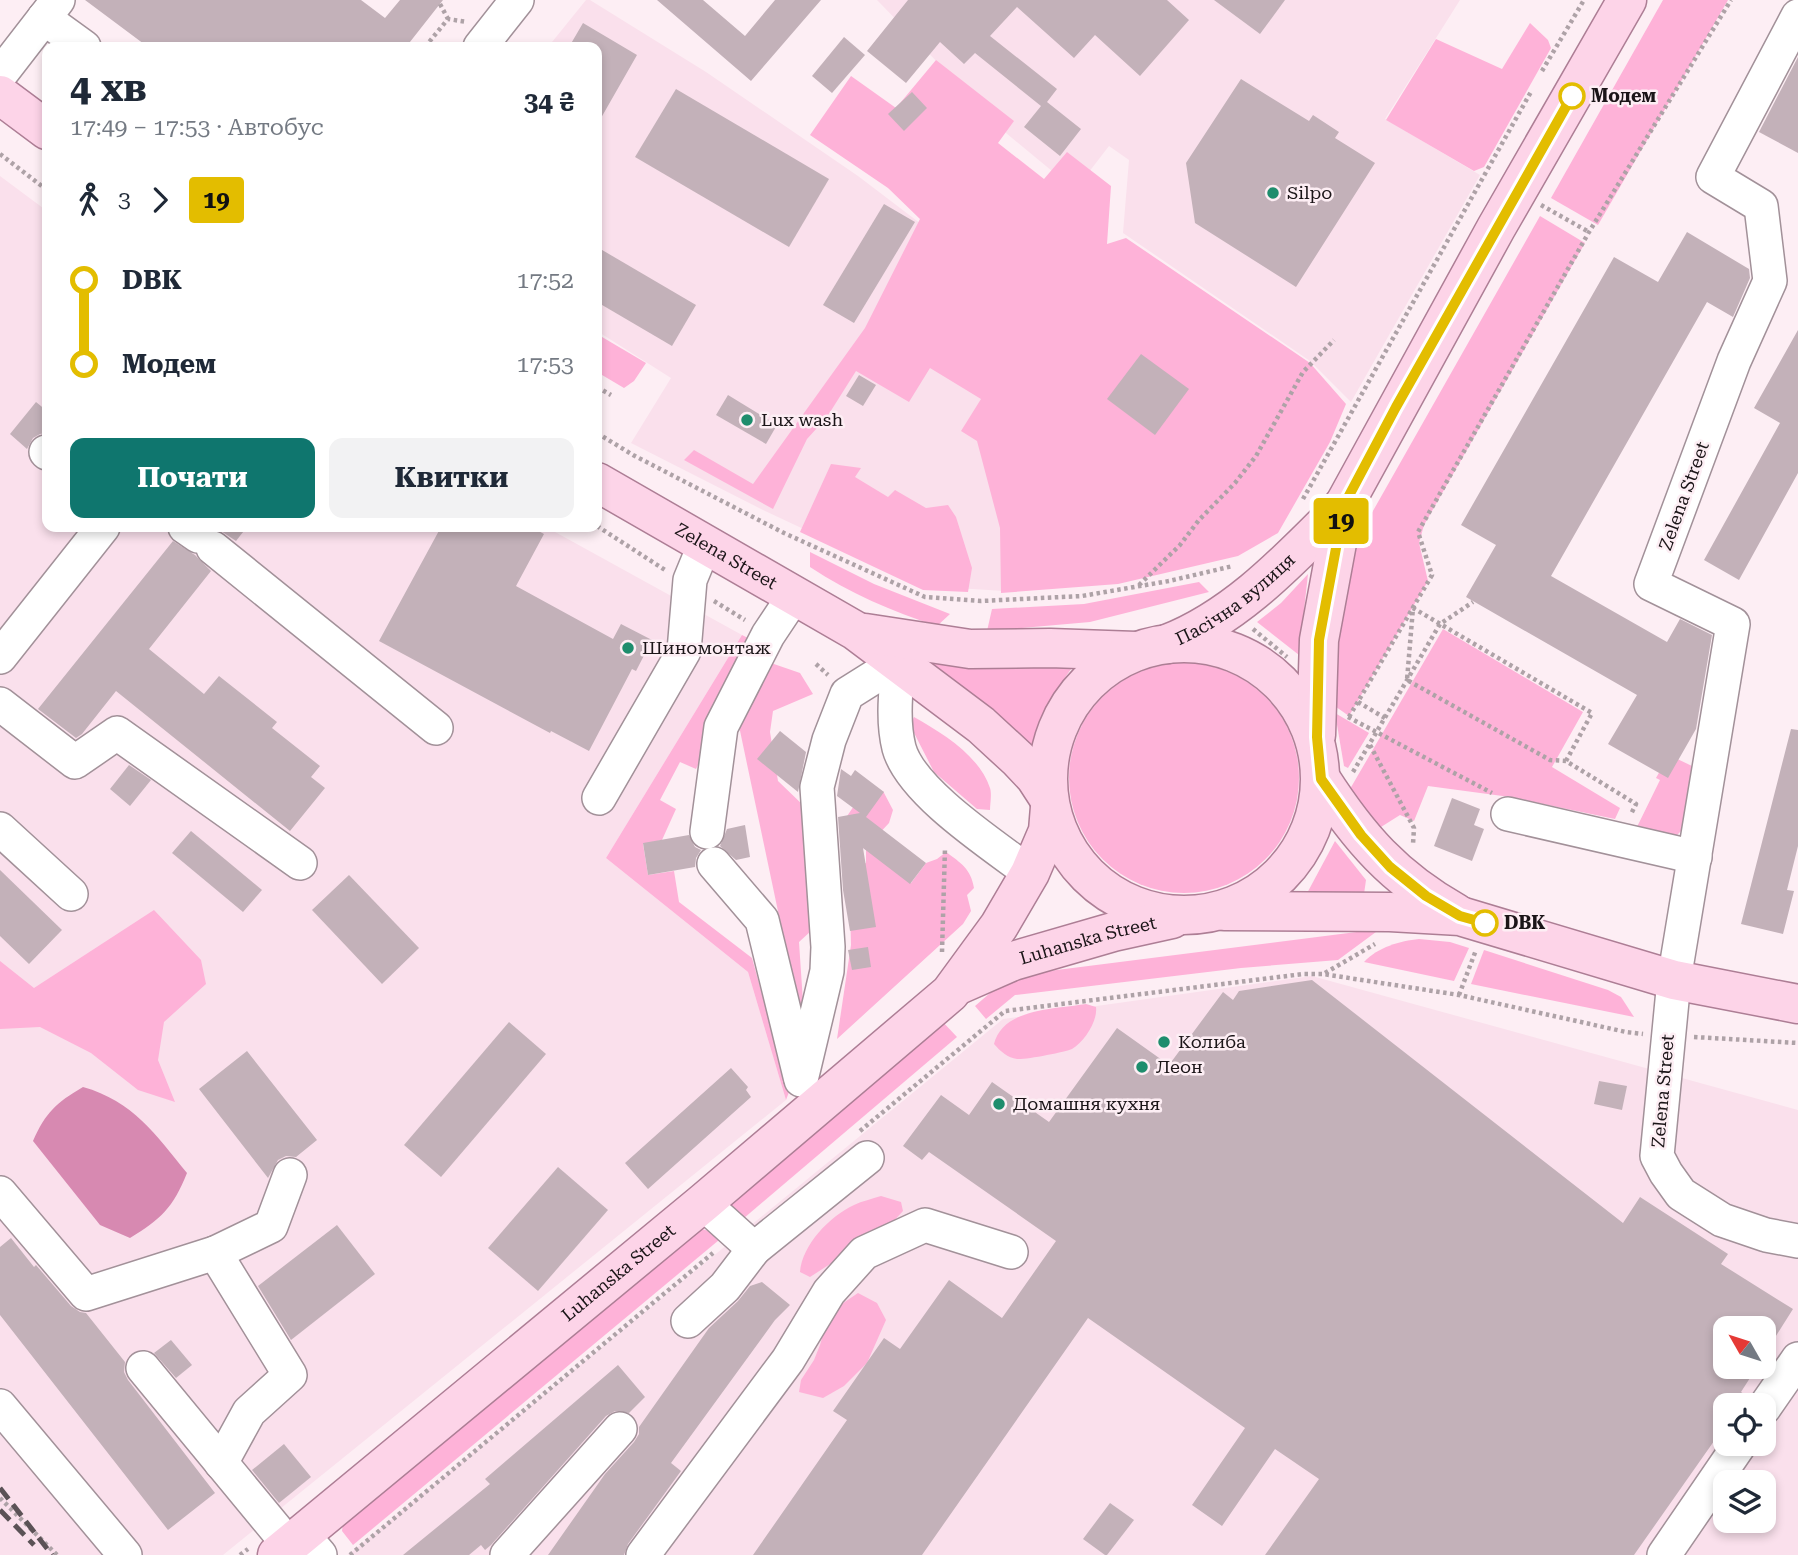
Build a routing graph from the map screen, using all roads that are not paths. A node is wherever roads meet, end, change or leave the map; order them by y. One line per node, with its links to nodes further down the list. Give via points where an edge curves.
1 (517, 0): 6 (street)
2 (1627, 0): 11 (main road)
3 (51, 9): 5 (street); 7 (street)
4 (1798, 16): 28 (street, Zelena Street, via 1713,177 1761,206 1770,281 1734,361 1651,584 1733,624)
5 (79, 42)
6 (484, 42)
7 (0, 75)
8 (0, 95): 9 (main road)
9 (42, 126)
10 (602, 485): 14 (main road, Zelena Street)
11 (1344, 505): 17 (main road, Пасічна вулиця, via 1247,596 1190,635); 22 (main road, via 1319,640)
12 (99, 532): 18 (street)
13 (199, 537): 21 (street)
14 (704, 545): 15 (main road, Zelena Street); 24 (street, via 690,580 684,651)
15 (794, 596): 16 (main road, Zelena Street); 37 (street, via 768,635 721,727 711,848 762,920)
16 (856, 631): 17 (main road, Zelena Street, via 970,649); 19 (main road, Zelena Street)
17 (1150, 648): 22 (main road, Zelena Street, via 1195,644 1239,655 1278,680); 25 (main road, Пасічна вулиця, via 1099,674 1065,715 1049,758)
18 (0, 657)
19 (898, 662): 25 (main road, Zelena Street, via 1018,759); 30 (street, via 895,712 899,749 910,772 929,795); 37 (street, via 847,694 817,788 828,947)
20 (0, 704): 29 (street, via 75,762 117,733)
21 (436, 728)
22 (1317, 737): 23 (main road)
23 (1321, 779): 32 (main road, via 1311,828 1288,864 1260,890); 33 (main road, via 1354,827 1390,867)
24 (600, 798)
25 (1049, 802): 30 (main road, Luhanska Street, via 1048,831); 32 (main road, via 1071,857 1102,889 1149,911)
26 (1508, 814): 28 (street)
27 (0, 829): 31 (street)
28 (1695, 858): 35 (street, Zelena Street)
29 (300, 863)
30 (1030, 873): 34 (main road, Luhanska Street, via 999,926)
31 (71, 894)
32 (1202, 914): 33 (main road, via 1390,912); 34 (main road, Luhanska Street, via 1113,932 1013,961)
33 (1469, 931): 35 (main road)
34 (948, 971): 37 (main road, Luhanska Street)
35 (1674, 981): 36 (main road); 43 (street, Zelena Street, via 1657,1156 1681,1194 1721,1220 1766,1236)
36 (1796, 997)
37 (806, 1096): 41 (main road, Luhanska Street)
38 (860, 1147): 42 (street)
39 (290, 1175): 45 (street, via 271,1226)
40 (0, 1193): 45 (street, via 86,1294)
41 (703, 1203): 42 (street); 54 (main road, Luhanska Street)
42 (745, 1241): 46 (street, via 725,1287)
43 (1798, 1241)
44 (1012, 1252): 57 (street, via 925,1225 864,1253 829,1292 788,1360)
45 (215, 1253): 53 (street, via 290,1375 249,1412)
46 (688, 1321)
47 (1798, 1359): 49 (street)
48 (143, 1367): 53 (street)
49 (1774, 1393)
50 (0, 1406): 55 (street)
51 (620, 1429): 56 (street)
52 (1732, 1456): 58 (street)
53 (221, 1463): 54 (street)
54 (297, 1547)
55 (125, 1555)
56 (508, 1555)
57 (643, 1555)
58 (1664, 1555)

